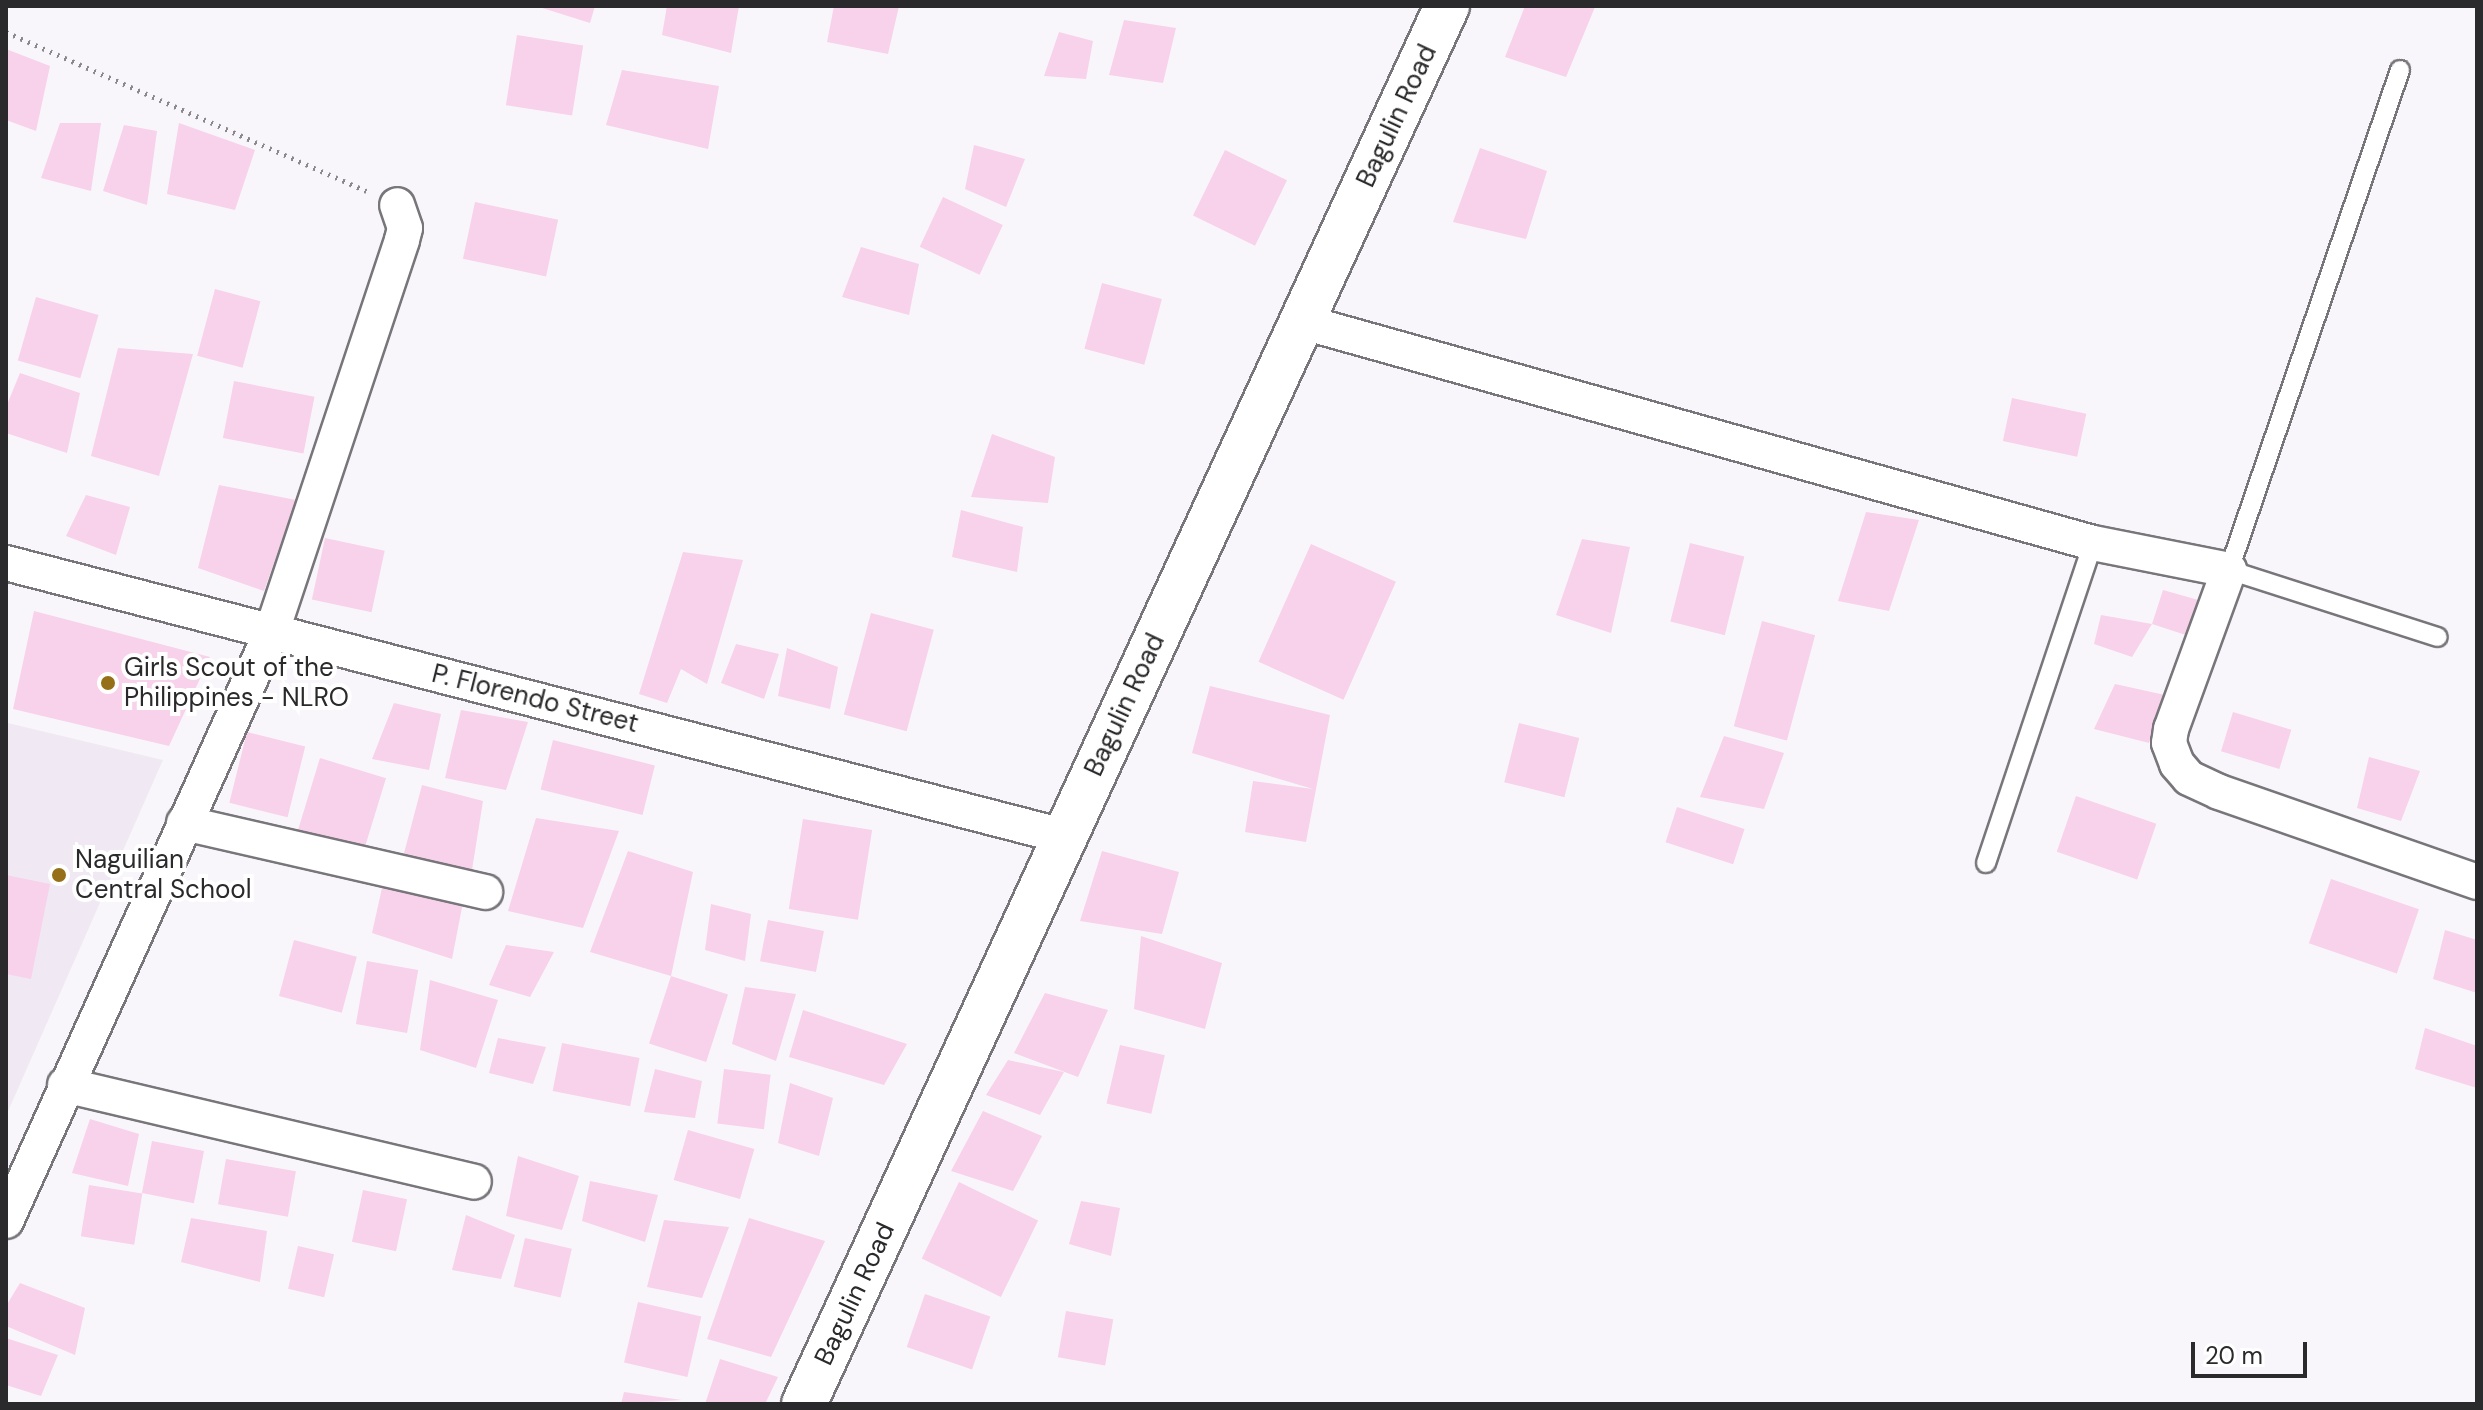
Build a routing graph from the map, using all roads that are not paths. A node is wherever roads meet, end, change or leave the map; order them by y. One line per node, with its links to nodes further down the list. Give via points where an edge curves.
1 (1447, 6): 4 (main road, Bagulin Road)
2 (2400, 70): 7 (lane)
3 (397, 205): 8 (street, via 402,240)
4 (1303, 322): 5 (street); 11 (main road, Bagulin Road)
5 (2093, 543): 7 (street); 12 (lane)
6 (6, 563): 8 (street, P. Florendo Street)
7 (2229, 570): 9 (lane); 13 (street, via 2171,729 2169,743 2177,764 2189,778 2219,792)
8 (272, 631): 10 (street); 11 (street, P. Florendo Street)
9 (2438, 637)
10 (184, 823): 14 (street); 15 (street)
11 (1063, 836): 18 (main road, Bagulin Road)
12 (1986, 863)
13 (2477, 882)
14 (485, 892)
15 (65, 1085): 16 (street); 17 (street)
16 (474, 1182)
17 (6, 1221)
18 (804, 1404)

